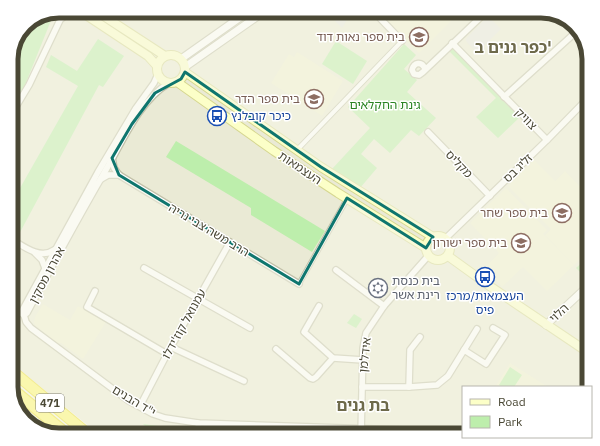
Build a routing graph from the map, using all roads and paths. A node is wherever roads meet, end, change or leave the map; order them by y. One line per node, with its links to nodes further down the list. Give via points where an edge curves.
1 (60, 18): 9 (street)
2 (62, 18): 9 (street)
3 (91, 18): 15 (main road, via 148,56)
4 (107, 18): 13 (main road)
5 (239, 18): 14 (street)
6 (255, 18): 16 (street)
7 (380, 18): 11 (street)
8 (479, 18): 12 (street)
9 (58, 24): 21 (street)
10 (574, 34): 20 (street)
11 (402, 41): 25 (street)
12 (452, 43): 17 (street); 20 (street, צוויק)
13 (164, 56): 14 (main road, via 173,55); 15 (main road)
14 (181, 58): 16 (main road)
15 (157, 66): 18 (main road)
16 (185, 69): 19 (main road, via 181,80); 25 (main road, העצמאות)
17 (425, 69)
18 (158, 74): 19 (main road, via 164,81); 35 (street, אהרון מסקין, via 125,126)
19 (173, 83): 26 (street, אהרון מסקין, via 159,90 150,99); 30 (main road, העצמאות)
20 (504, 97): 24 (street, צוויק)
21 (18, 103)
22 (582, 104): 24 (street, זליג בס)
23 (428, 132): 29 (street, מקליס)
24 (547, 140): 29 (street, זליג בס)
25 (297, 150): 31 (main road, העצמאות, via 321,168)
26 (112, 158): 27 (street); 28 (street, אהרון מסקין)
27 (119, 176): 28 (street, via 108,175); 33 (street, הרב משה צבי נריה)
28 (100, 180): 48 (street, אהרון מסקין)
29 (490, 196): 32 (street, זליג בס)
30 (347, 198): 37 (main road, העצמאות); 42 (street)
31 (433, 237): 32 (main road); 37 (main road, via 428,241)
32 (446, 238): 38 (main road, via 451,249)
33 (230, 242): 42 (street, הרב משה צבי נריה); 45 (street, עמנואל קוז'ידלו)
34 (18, 243): 36 (street)
35 (56, 248): 36 (street, via 40,254); 39 (street, אהרון מסקין)
36 (34, 251): 39 (street)
37 (427, 252): 38 (main road, via 435,260); 47 (street, אידלמן)
38 (448, 256): 49 (main road)
39 (45, 268): 48 (street, אהרון מסקין, via 21,313)
40 (144, 268): 45 (street)
41 (336, 270): 47 (street)
42 (299, 284)
43 (95, 291): 58 (street, via 87,307)
44 (582, 292): 49 (street, הלוי)
45 (199, 300): 50 (street); 54 (street, עמנואל קוז'ידלו)
46 (319, 306): 59 (street, via 304,332)
47 (384, 306): 60 (street, אידלמן, via 366,333)
48 (24, 315): 66 (street, י"ד הבנים, via 31,328)
49 (546, 325): 55 (main road)
50 (250, 328)
51 (493, 328): 57 (street, via 505,335 486,364)
52 (476, 329): 57 (street)
53 (420, 338): 64 (street, via 410,350)
54 (171, 347): 58 (street, עמנואל קוז'ידלו); 62 (street)
55 (582, 348)
56 (276, 349): 59 (street, via 313,379)
57 (464, 350): 64 (street, via 448,376 437,385)
58 (167, 354): 66 (street, עמנואל קוז'ידלו)
59 (333, 358): 60 (street)
60 (363, 360): 63 (street, אידלמן)
61 (18, 376): 69 (highway, 471)
62 (244, 381)
63 (362, 387): 64 (street); 72 (street, אידלמן)
64 (409, 387)
65 (19, 394): 68 (highway, 471)
66 (140, 406): 67 (street, י"ד הבנים, via 165,418)
67 (198, 423): 70 (street); 71 (street, י"ד הבנים)
68 (60, 428)
69 (81, 428)
70 (199, 428)
71 (289, 428)
72 (361, 428)

